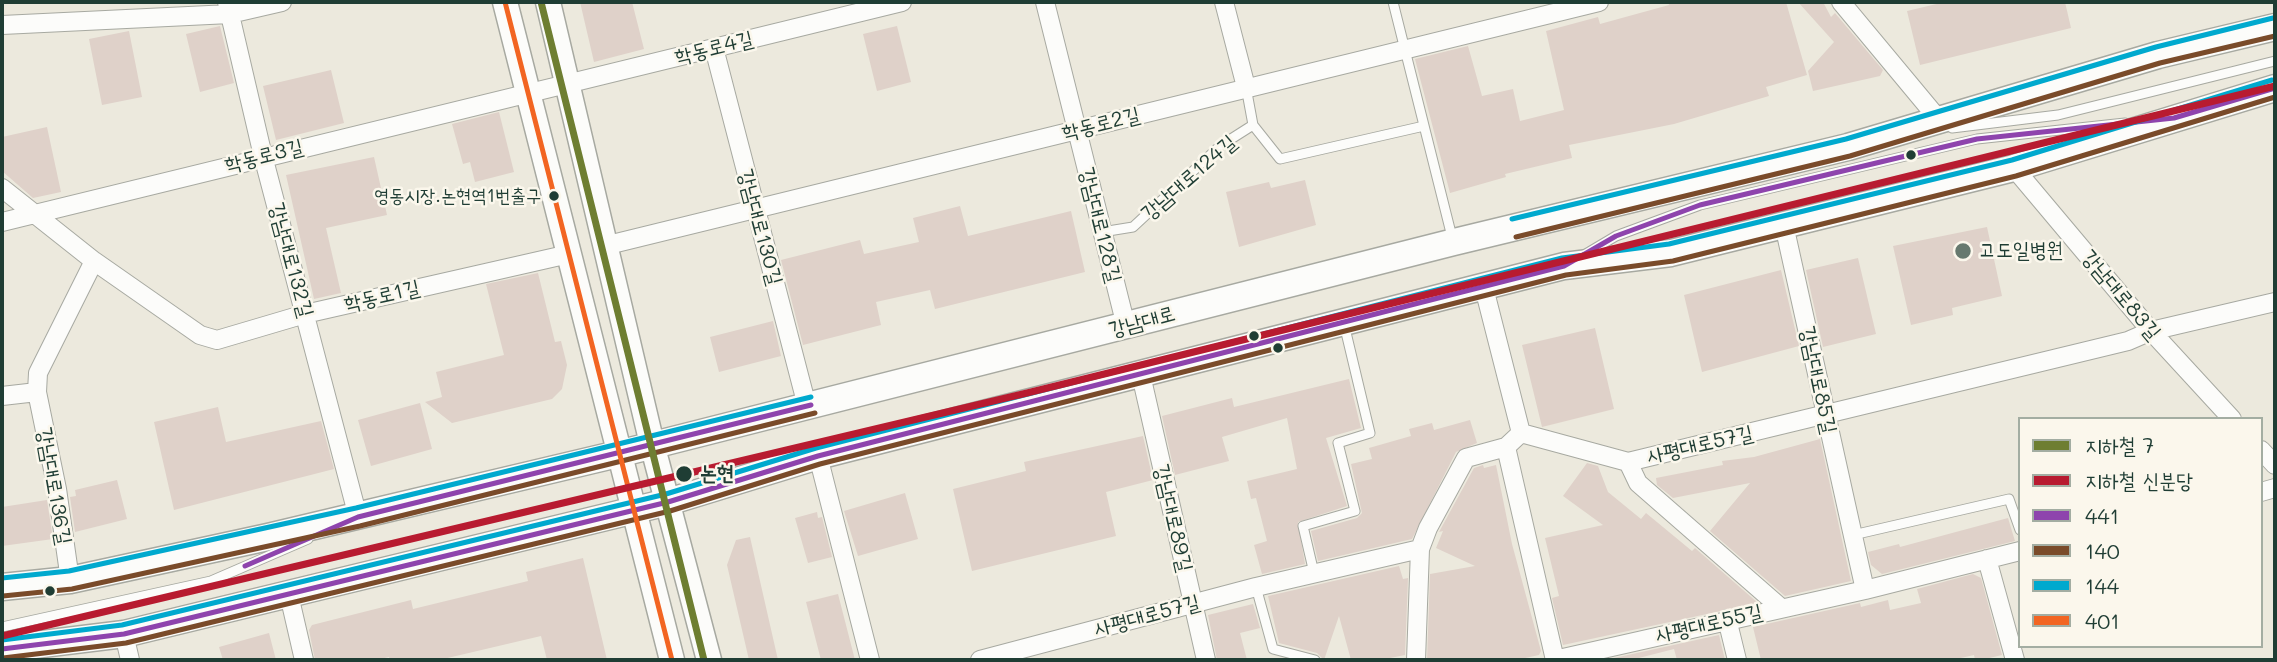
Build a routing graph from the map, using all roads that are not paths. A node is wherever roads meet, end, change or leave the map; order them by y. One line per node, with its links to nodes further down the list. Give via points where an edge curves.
1 (282, 2): 10 (street)
2 (505, 2): 19 (main road)
3 (548, 2): 16 (main road)
4 (902, 2): 13 (street, 학동로4길)
5 (1045, 2): 24 (street, 강남대로128길)
6 (1224, 2): 17 (street)
7 (1393, 2): 14 (lane)
8 (1599, 2): 14 (street, 학동로2길)
9 (1841, 2): 21 (street)
10 (228, 8): 11 (street); 26 (street, 강남대로132길)
11 (2, 25)
12 (2275, 27): 21 (main road, 강남대로, via 2158,55)
13 (715, 48): 16 (street, 학동로4길); 29 (street, 강남대로130길)
14 (1406, 49): 17 (street, 학동로2길); 23 (lane)
15 (2275, 61): 25 (lane, via 2058,115)
16 (567, 83): 19 (street, 학동로4길); 35 (main road)
17 (1246, 87): 22 (lane); 24 (street, 학동로2길)
18 (2275, 88): 20 (main road)
19 (527, 94): 26 (street, 학동로3길); 36 (main road)
20 (2174, 118): 27 (main road); 38 (lane, via 1978,139 1699,205 1616,236)
21 (1940, 121): 25 (main road, 강남대로)
22 (1254, 125): 23 (lane, 강남대로124길, via 1280,159); 33 (lane, 강남대로124길, via 1220,146 1133,227)
23 (1424, 126): 34 (lane)
24 (1076, 130): 29 (street, 학동로2길); 33 (street, 강남대로128길)
25 (1849, 147): 34 (main road, 강남대로)
26 (263, 156): 30 (street, 학동로3길); 41 (street, 강남대로132길)
27 (2014, 168): 32 (main road); 44 (street, 강남대로83길)
28 (2, 188): 30 (street)
29 (755, 211): 35 (street, 학동로2길); 48 (street, 강남대로130길)
30 (36, 214): 31 (street, 학동로3길); 37 (street)
31 (2, 222)
32 (1784, 225): 38 (main road, via 1671,253); 49 (street, 강남대로85길)
33 (1102, 232): 43 (street, 강남대로128길)
34 (1454, 242): 43 (main road, 강남대로)
35 (604, 246): 52 (main road)
36 (569, 254): 41 (street, 학동로1길); 55 (main road)
37 (94, 261): 41 (street, 학동로1길, via 200,335 217,340); 46 (street, 강남대로136길, via 38,373)
38 (1564, 266): 39 (main road)
39 (1484, 288): 42 (main road); 51 (street)
40 (2275, 302): 44 (street, 사평대로57길)
41 (305, 314): 61 (street, 강남대로132길)
42 (1344, 322): 45 (main road); 67 (lane, via 1370,433 1338,443 1354,511 1303,526)
43 (1126, 326): 48 (main road, 강남대로)
44 (2151, 331): 49 (street, 사평대로57길, via 2128,341); 50 (street, 강남대로83길)
45 (1141, 375): 56 (main road); 73 (street, 강남대로89길)
46 (37, 392): 47 (street); 68 (street, 강남대로136길)
47 (2, 396)
48 (807, 406): 52 (main road, 강남대로)
49 (1825, 415): 57 (street, 사평대로57길); 63 (street, 강남대로85길)
50 (2230, 417)
51 (1521, 433): 53 (street); 57 (street, 사평대로57길)
52 (652, 444): 55 (main road, 강남대로); 59 (main road)
53 (1506, 447): 64 (street, via 1466,458); 88 (street, 사평대로55길)
54 (2263, 452): 58 (street)
55 (622, 453): 60 (main road); 61 (main road, 강남대로)
56 (818, 456): 59 (main road); 83 (street)
57 (1628, 463): 74 (street, 사평대로55길, via 1639,483)
58 (2275, 465)
59 (668, 502): 60 (main road); 82 (main road)
60 (635, 509): 72 (main road); 81 (main road)
61 (358, 517): 68 (main road, 강남대로); 76 (lane, via 211,581)
62 (2018, 524): 63 (lane, via 2009,499)
63 (1853, 535): 71 (street, 강남대로85길)
64 (1420, 549): 67 (street, 사평대로57길); 87 (street)
65 (2018, 551): 66 (street, 사평대로55길)
66 (1987, 559): 71 (street, 사평대로55길); 90 (street)
67 (1314, 573): 70 (street, 사평대로57길)
68 (70, 580): 69 (main road, 강남대로)
69 (2, 587)
70 (1255, 587): 73 (street, 사평대로57길); 86 (lane, via 1273,649)
71 (1865, 590): 74 (street, 사평대로55길)
72 (289, 595): 77 (main road); 80 (street)
73 (1192, 604): 84 (street, 사평대로57길); 85 (street, 강남대로89길)
74 (1780, 607): 75 (street, 사평대로55길)
75 (1727, 620): 88 (street, 사평대로55길); 89 (street)
76 (2, 627)
77 (124, 634): 78 (main road); 79 (street)
78 (2, 649)
79 (130, 660)
80 (304, 660)
81 (672, 660)
82 (709, 660)
83 (870, 660)
84 (980, 660)
85 (1206, 660)
86 (1315, 660)
87 (1416, 660)
88 (1555, 660)
89 (1737, 660)
90 (2015, 660)

